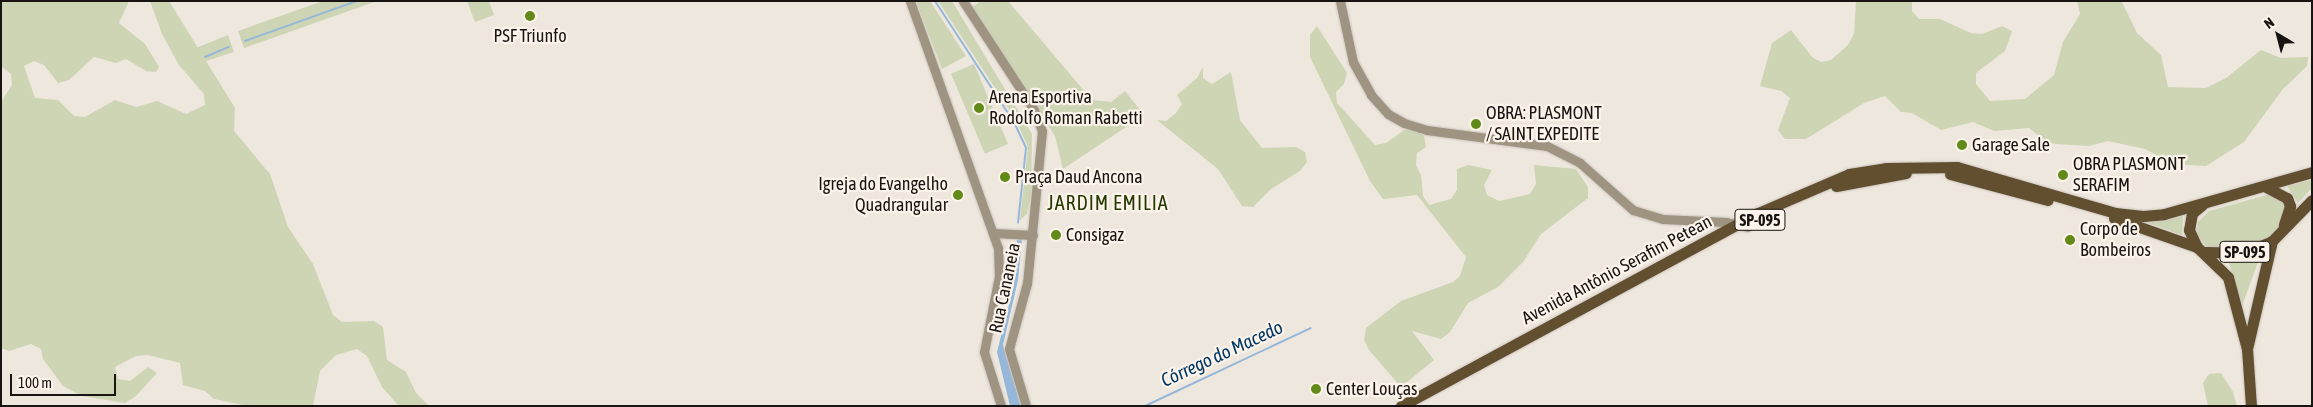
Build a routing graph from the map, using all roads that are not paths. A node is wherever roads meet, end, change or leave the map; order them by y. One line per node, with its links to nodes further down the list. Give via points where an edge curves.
1 (910, 1): 11 (street)
2 (1340, 1): 8 (street, via 1353,62 1371,95 1388,114 1427,130 1558,149 1580,163 1633,210 1663,219)
3 (964, 3): 13 (street, Rua Cananeia, via 1034,110 1042,131)
4 (2312, 172): 5 (main road, SP-095)
5 (2266, 187): 7 (main road, SP-095); 10 (main road, via 2281,192 2290,206)
6 (2312, 200): 10 (main road, SP-095)
7 (2204, 203): 9 (main road, Avenida Antônio Serafim Petean / SP-095, via 2164,214 2115,213 1988,174 1919,166 1849,174); 15 (main road, via 2192,213 2189,224)
8 (1711, 221): 9 (street); 12 (street, via 1719,227)
9 (1743, 226): 12 (main road, Avenida Antônio Serafim Petean / SP-095); 15 (main road, Avenida Antônio Serafim Petean / SP-095, via 1818,192 1853,181 1906,173 1953,174 2136,224); 20 (main road, Avenida Antônio Serafim Petean / SP-095)
10 (2281, 232): 14 (main road, SP-095)
11 (994, 233): 13 (street); 17 (street, via 999,276 984,352)
12 (1720, 234): 19 (main road, Avenida Antônio Serafim Petean / SP-095)
13 (1033, 235): 18 (street, Rua Cananeia, via 1026,283 1009,349)
14 (2272, 241): 15 (main road, SP-095, via 2244,252 2217,255); 16 (main road)
15 (2200, 249): 16 (main road, via 2221,266 2231,282)
16 (2247, 350): 21 (main road)
17 (1001, 406)
18 (1026, 406)
19 (1402, 406)
20 (1416, 406)
21 (2251, 406)

